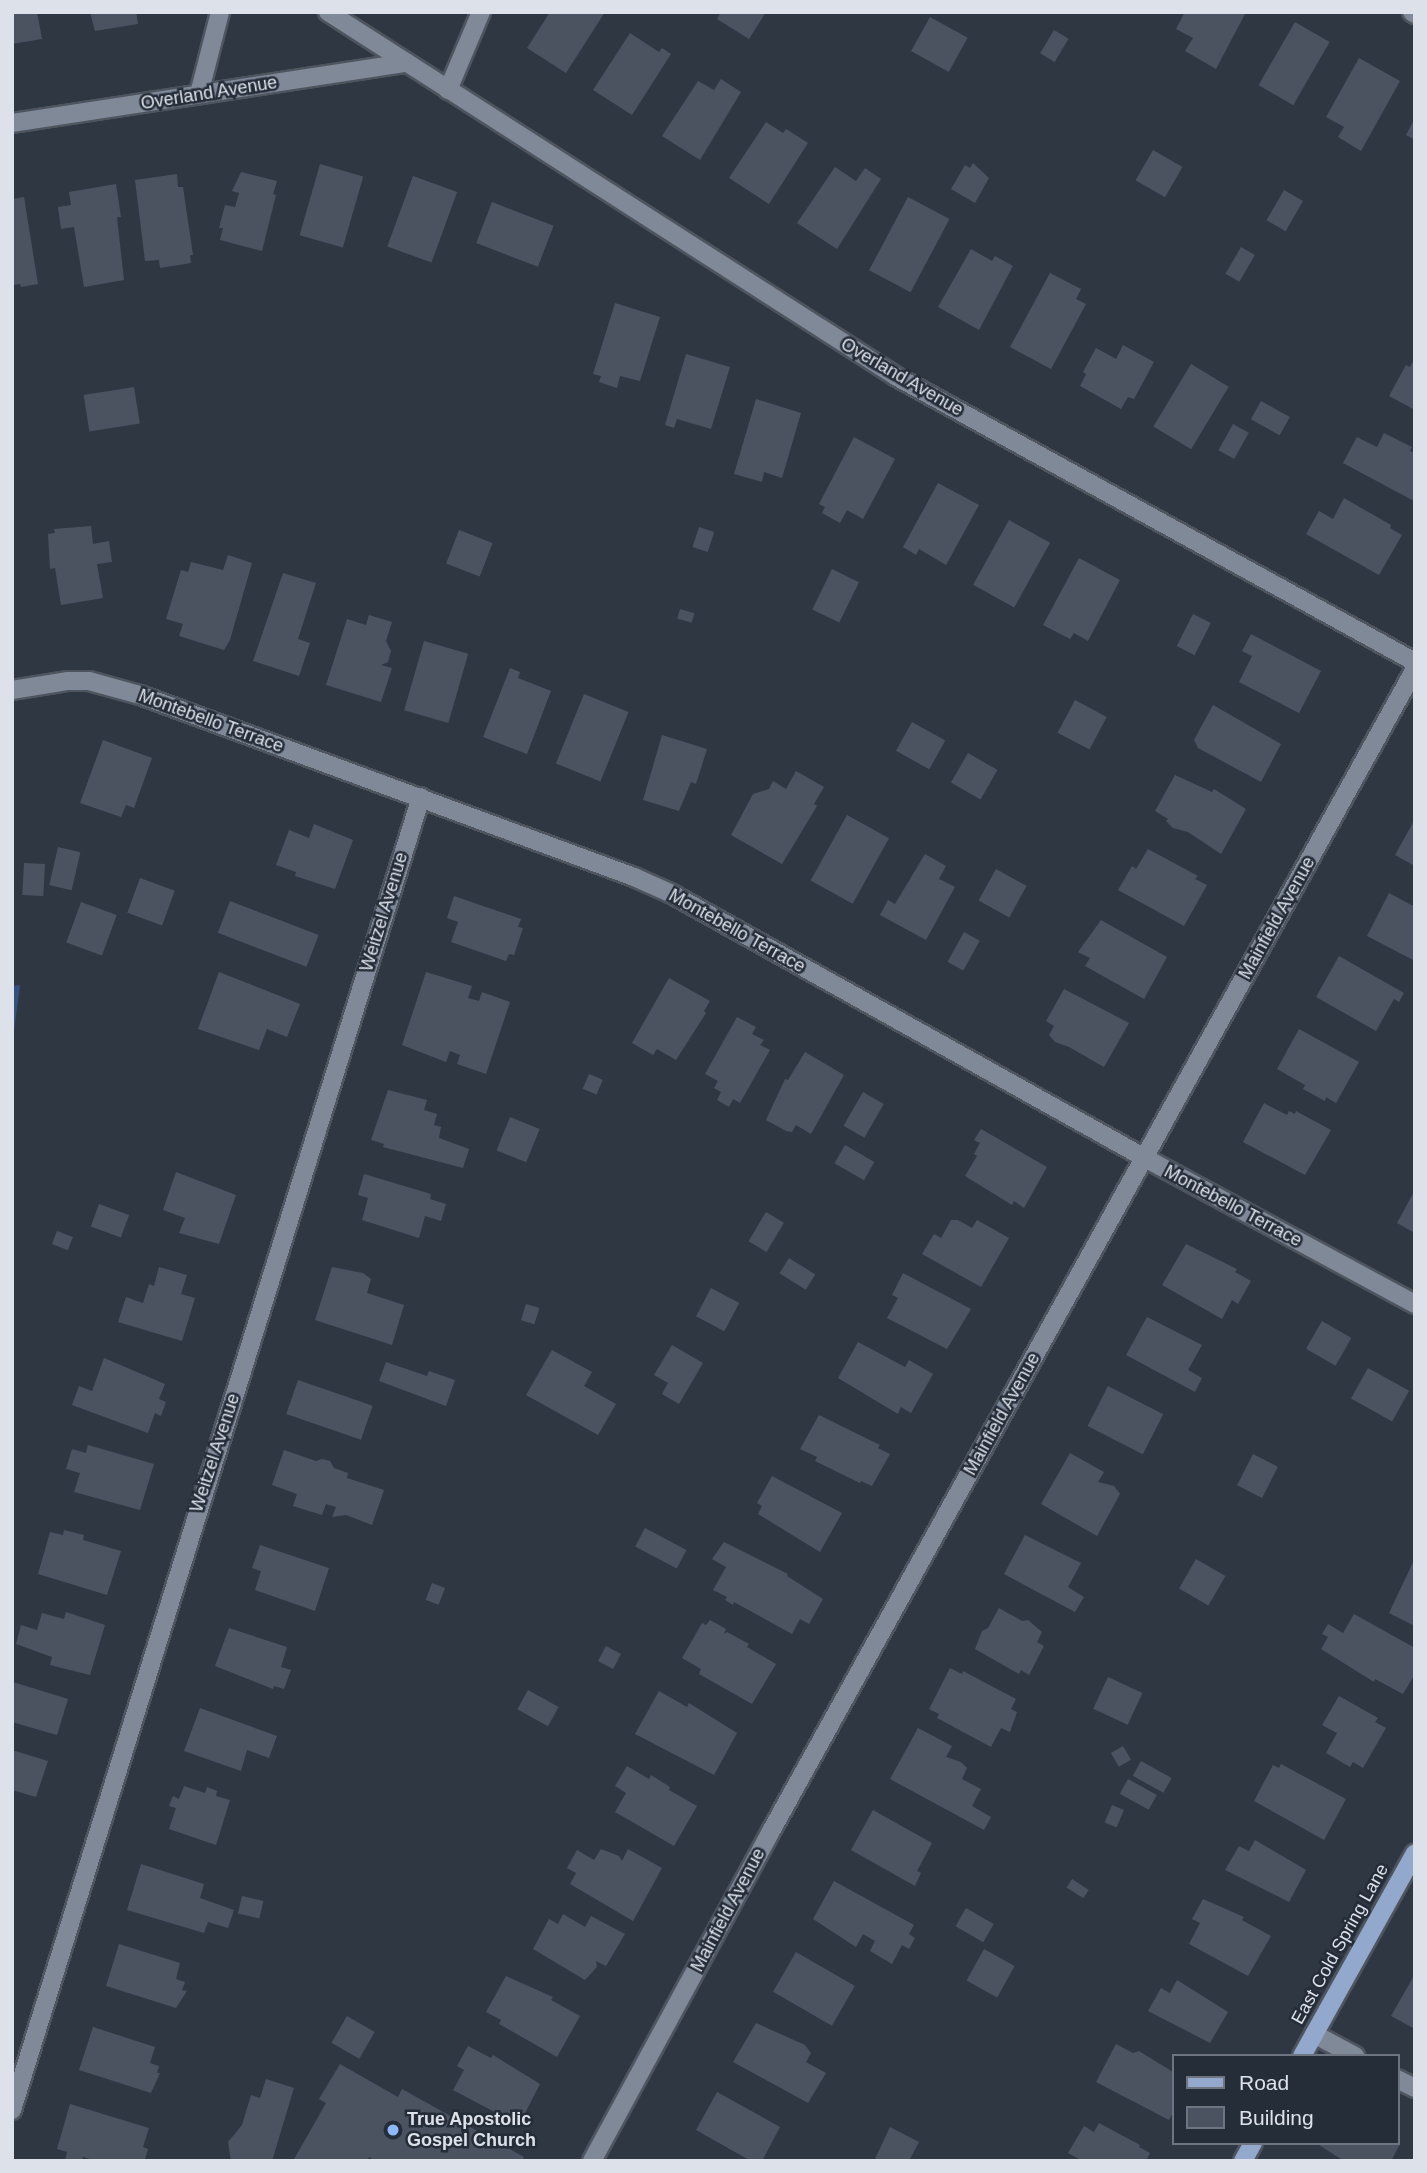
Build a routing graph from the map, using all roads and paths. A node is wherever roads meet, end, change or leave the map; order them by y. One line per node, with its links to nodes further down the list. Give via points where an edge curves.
1 (220, 12): 6 (street)
2 (328, 12): 4 (street, Overland Avenue)
3 (481, 12): 5 (street)
4 (406, 63): 5 (street, Overland Avenue); 6 (street, Overland Avenue)
5 (448, 90): 8 (street, Overland Avenue, via 897,377)
6 (199, 94): 7 (street, Overland Avenue)
7 (12, 123)
8 (1415, 662)
9 (1415, 669): 12 (street, Mainfield Avenue)
10 (12, 690): 11 (street, Montebello Terrace, via 68,681 109,686)
11 (421, 797): 12 (street, Montebello Terrace, via 672,894); 20 (street, Weitzel Avenue)
12 (1145, 1158): 13 (street, Montebello Terrace); 22 (street, Mainfield Avenue)
13 (1415, 1304)
14 (1415, 1853): 15 (main road, East Cold Spring Lane)
15 (1314, 2034): 16 (main road, East Cold Spring Lane); 17 (street)
16 (1303, 2054)
17 (1351, 2054)
18 (1399, 2080): 19 (street)
19 (1415, 2088)
20 (12, 2110)
21 (1252, 2145): 23 (main road)
22 (592, 2161)
23 (1243, 2161)

